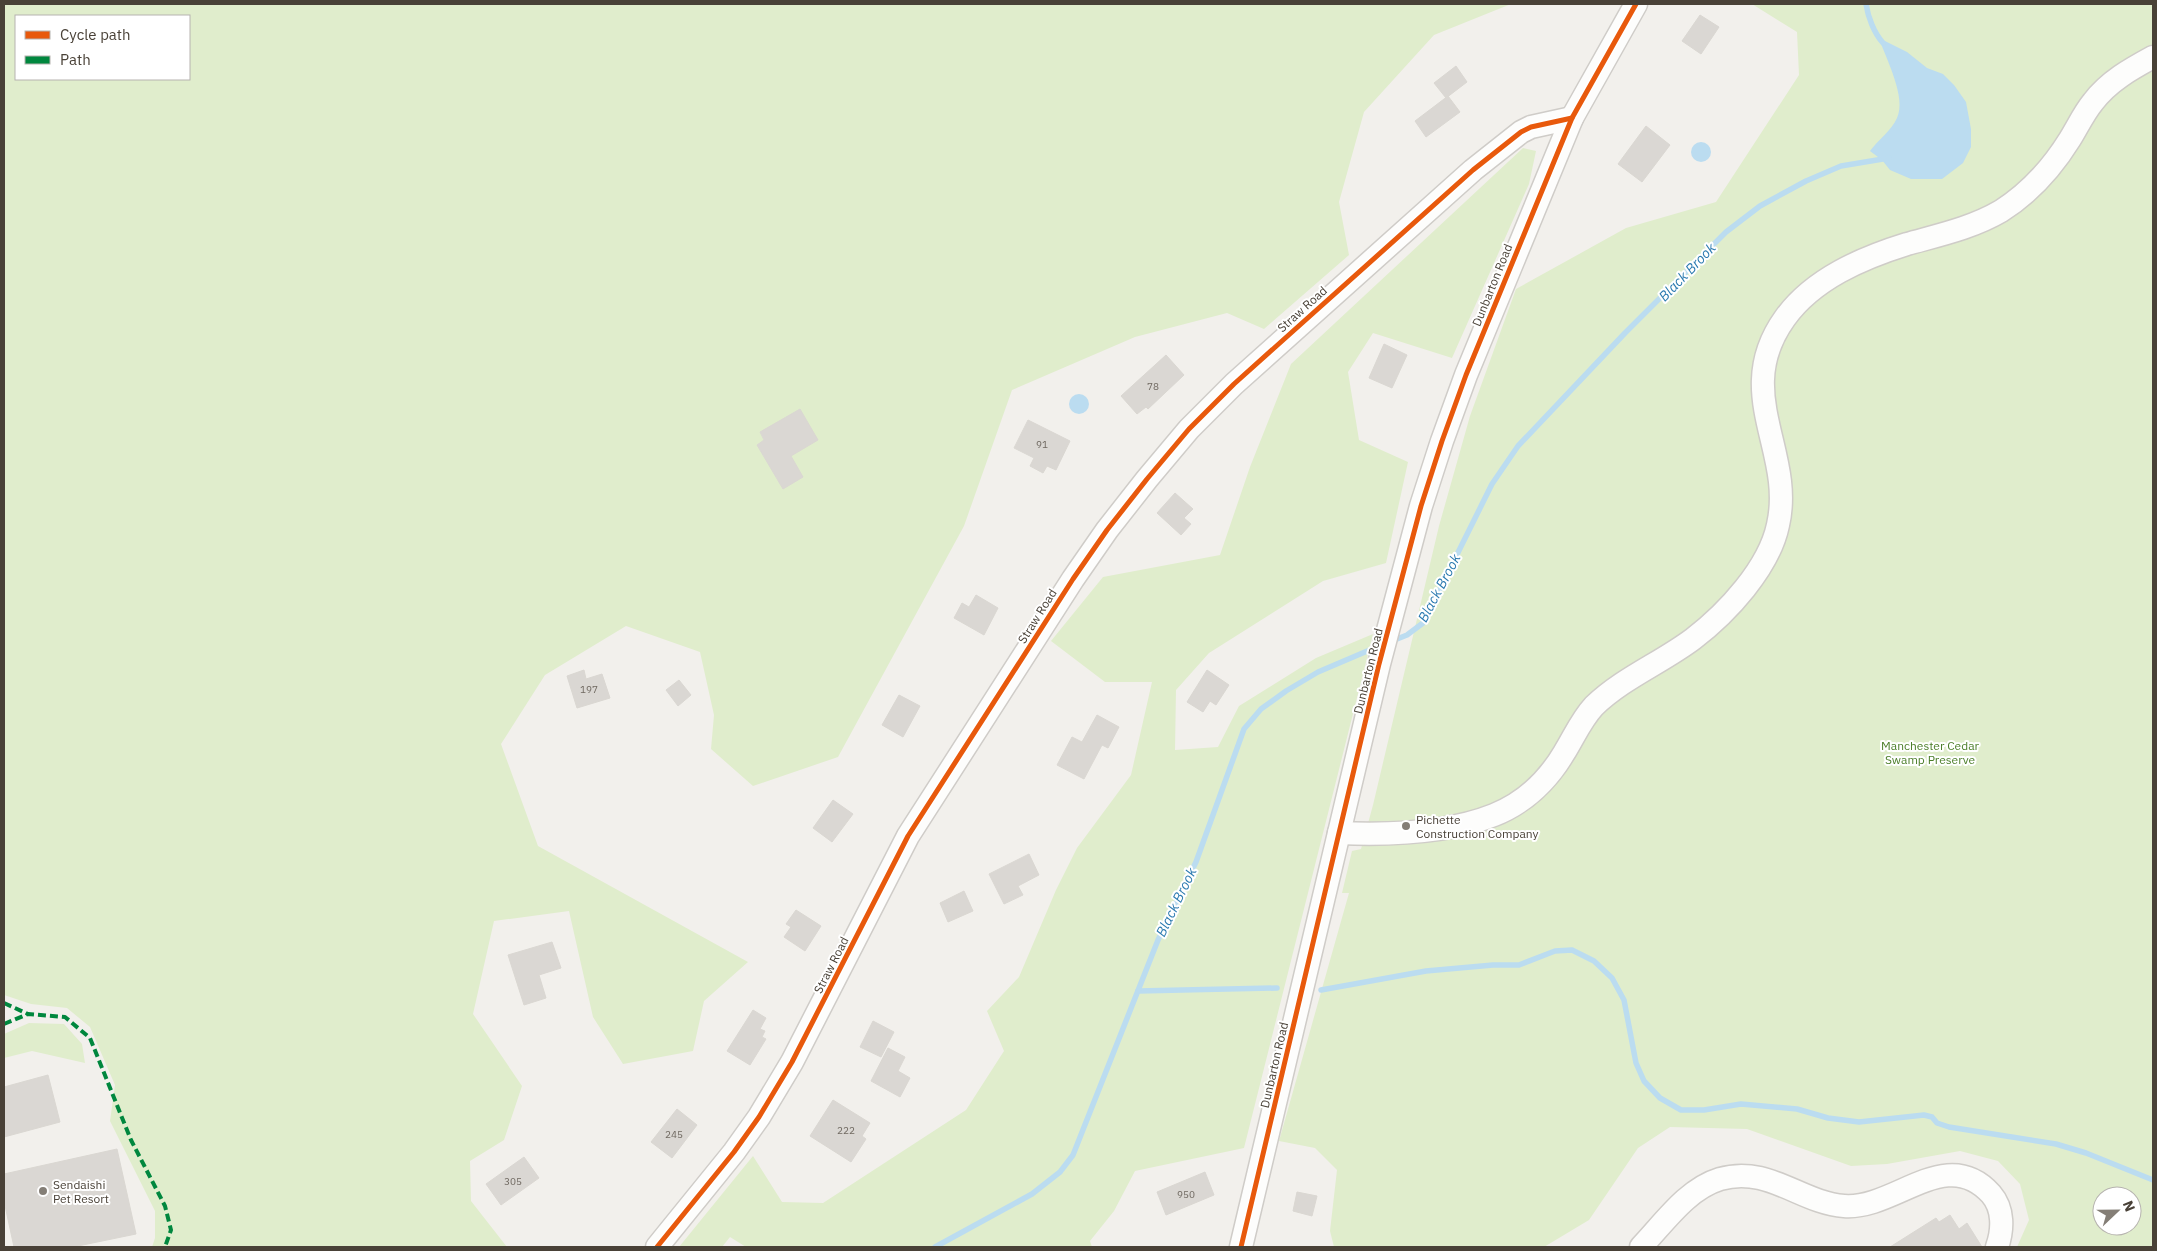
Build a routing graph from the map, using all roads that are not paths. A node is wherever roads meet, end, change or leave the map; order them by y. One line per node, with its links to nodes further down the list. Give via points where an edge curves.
1 (1636, 4): 3 (street, Dunbarton Road)
2 (2153, 56): 4 (street, via 2127,71 2094,100 2041,180 2020,198 1978,223 1857,263 1817,286 1786,316 1768,351 1762,389 1782,498 1778,525 1770,549 1756,573 1713,622 1694,639 1611,692 1594,707 1581,722 1553,770 1518,802 1495,814 1440,827 1388,834)
3 (1572, 118): 4 (street, Dunbarton Road, via 1442,441 1421,506 1379,664); 5 (street, Straw Road, via 1530,127 1473,170 1234,384 1147,479 1073,579 908,836 792,1062 759,1117)
4 (1339, 833): 6 (street, Dunbarton Road)
5 (657, 1247)
6 (1241, 1247)
7 (1640, 1247): 8 (street, via 1689,1196 1720,1179 1735,1176 1772,1181 1843,1206 1862,1205 1953,1174 1982,1184 1993,1196 2002,1228)
8 (1997, 1247)

